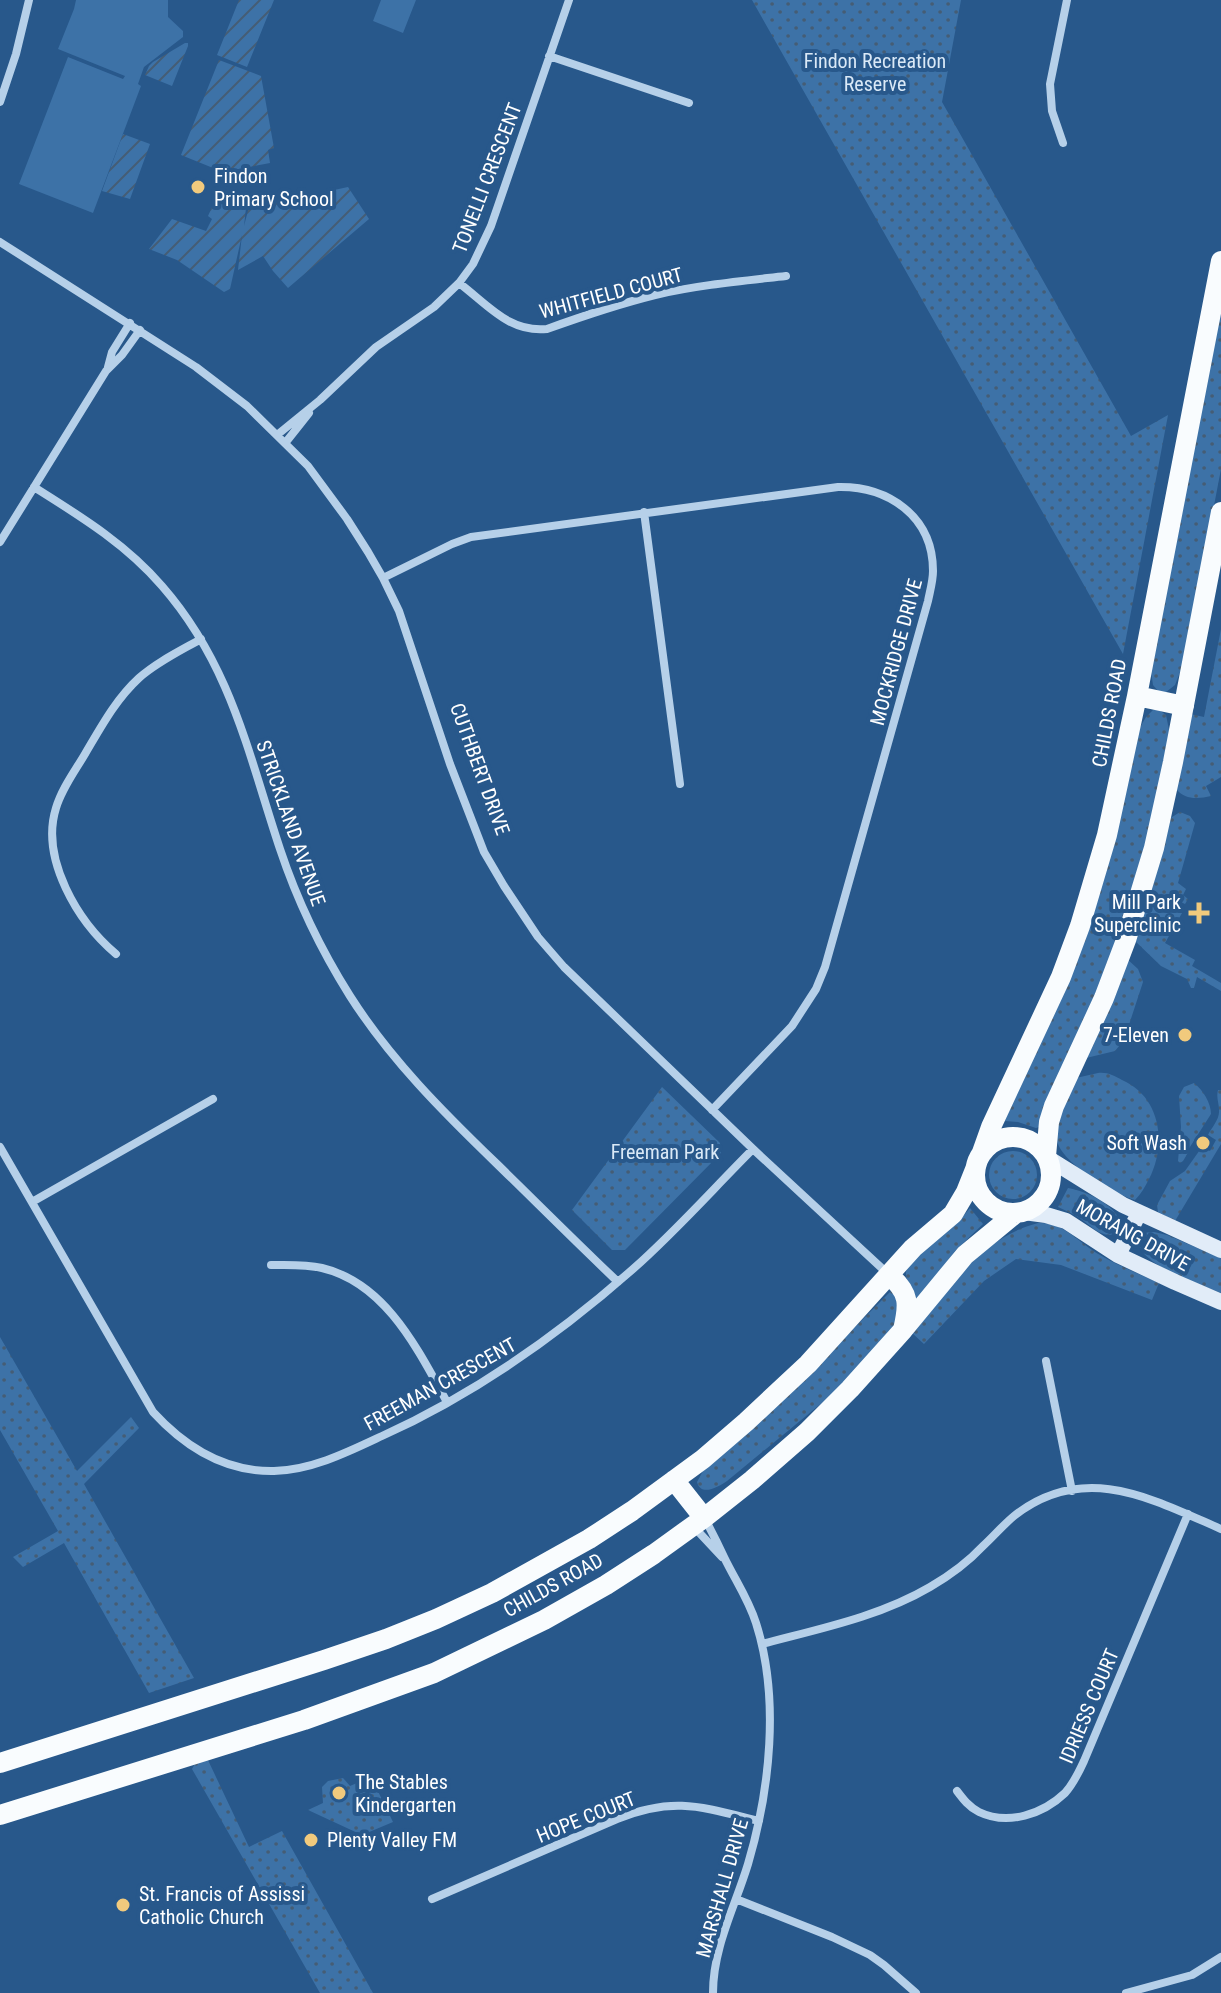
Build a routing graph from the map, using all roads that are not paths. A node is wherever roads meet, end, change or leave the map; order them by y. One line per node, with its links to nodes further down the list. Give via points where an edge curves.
1 (29, 0): 5 (street)
2 (569, 0): 4 (street, TONELLI CRESCENT)
3 (1067, 0): 7 (street, via 1050,84)
4 (549, 56): 6 (street); 11 (street, TONELLI CRESCENT, via 491,226)
5 (0, 102)
6 (689, 103)
7 (1063, 143)
8 (0, 242): 12 (street, CUTHBERT DRIVE)
9 (1221, 261): 24 (main road, CHILDS ROAD)
10 (786, 276): 11 (street, WHITFIELD COURT, via 657,295 538,330 510,323)
11 (459, 283): 15 (street, TONELLI CRESCENT, via 376,347)
12 (130, 323): 13 (street, CUTHBERT DRIVE); 14 (street)
13 (140, 330): 14 (street); 16 (street, CUTHBERT DRIVE, via 225,388)
14 (106, 371): 18 (street)
15 (320, 400): 16 (street, TONELLI CRESCENT); 17 (street, TONELLI CRESCENT)
16 (277, 435): 17 (street, CUTHBERT DRIVE)
17 (286, 442): 22 (street, CUTHBERT DRIVE, via 347,519)
18 (34, 487): 21 (street); 23 (street, STRICKLAND AVENUE, via 130,554 162,586)
19 (644, 512): 22 (street, MOCKRIDGE DRIVE, via 471,537); 26 (street); 29 (street, MOCKRIDGE DRIVE, via 838,487 870,489 903,506 922,529 932,556 928,601 825,967 792,1026)
20 (1221, 512): 25 (main road)
21 (0, 542)
22 (383, 578): 29 (street, CUTHBERT DRIVE, via 472,823 504,886 564,967)
23 (201, 639): 27 (street, via 155,666 126,691 55,810 51,839 58,869 89,928); 41 (street, STRICKLAND AVENUE, via 229,692 293,886 350,996 424,1092)
24 (1137, 696): 25 (main road); 33 (main road, CHILDS ROAD, via 1107,835 1080,926)
25 (1184, 706): 32 (main road, via 1140,897 1104,998 1054,1106)
26 (680, 784)
27 (116, 954)
28 (213, 1099): 34 (street)
29 (712, 1110): 31 (street, CUTHBERT DRIVE)
30 (0, 1147): 34 (street, FREEMAN CRESCENT)
31 (753, 1149): 40 (street, CUTHBERT DRIVE); 41 (street, FREEMAN CRESCENT)
32 (1046, 1156): 33 (main road, via 1026,1139 1014,1137 989,1145); 35 (main road, via 1048,1190 1034,1207); 36 (main road, MORANG DRIVE)
33 (978, 1161): 35 (main road, via 975,1179 985,1201 1005,1212); 40 (main road, CHILDS ROAD, via 953,1214)
34 (32, 1202): 45 (street, FREEMAN CRESCENT, via 153,1412 202,1454 255,1470 295,1469 364,1445)
35 (1020, 1212): 38 (main road, MORANG DRIVE, via 1066,1221); 43 (main road, CHILDS ROAD, via 958,1261)
36 (1139, 1213): 37 (main road, MORANG DRIVE); 38 (main road)
37 (1221, 1250)
38 (1118, 1255): 42 (main road, MORANG DRIVE)
39 (271, 1265): 45 (street, via 323,1268 369,1293 416,1346)
40 (889, 1275): 43 (main road, CUTHBERT DRIVE, via 907,1298); 46 (main road, CHILDS ROAD, via 808,1364)
41 (618, 1282): 45 (street, FREEMAN CRESCENT, via 526,1354)
42 (1221, 1302)
43 (903, 1330): 49 (main road, CHILDS ROAD, via 807,1432)
44 (1046, 1361): 47 (street)
45 (447, 1402)
46 (670, 1484): 49 (main road); 52 (main road, CHILDS ROAD, via 543,1566 436,1619)
47 (1072, 1491): 48 (street, via 1119,1490); 51 (street, via 1026,1507 948,1575 907,1599)
48 (1188, 1514): 50 (street); 53 (street, IDRIESS COURT, via 1084,1761 1065,1793 1039,1812 1000,1818 979,1812)
49 (698, 1522): 51 (street, MARSHALL DRIVE, via 714,1534 744,1591); 54 (main road, CHILDS ROAD, via 594,1592 434,1673 304,1720)
50 (1221, 1529)
51 (762, 1644): 55 (street, MARSHALL DRIVE, via 770,1741)
52 (0, 1763)
53 (957, 1791)
54 (0, 1815)
55 (759, 1821): 56 (street, HOPE COURT, via 693,1806 645,1809); 57 (street, MARSHALL DRIVE)
56 (432, 1899)
57 (736, 1899): 59 (street, MARSHALL DRIVE, via 715,1963); 60 (street, via 870,1955)
58 (1221, 1957): 61 (street, via 1192,1975)
59 (713, 1993)
60 (916, 1993)
61 (1126, 1993)

